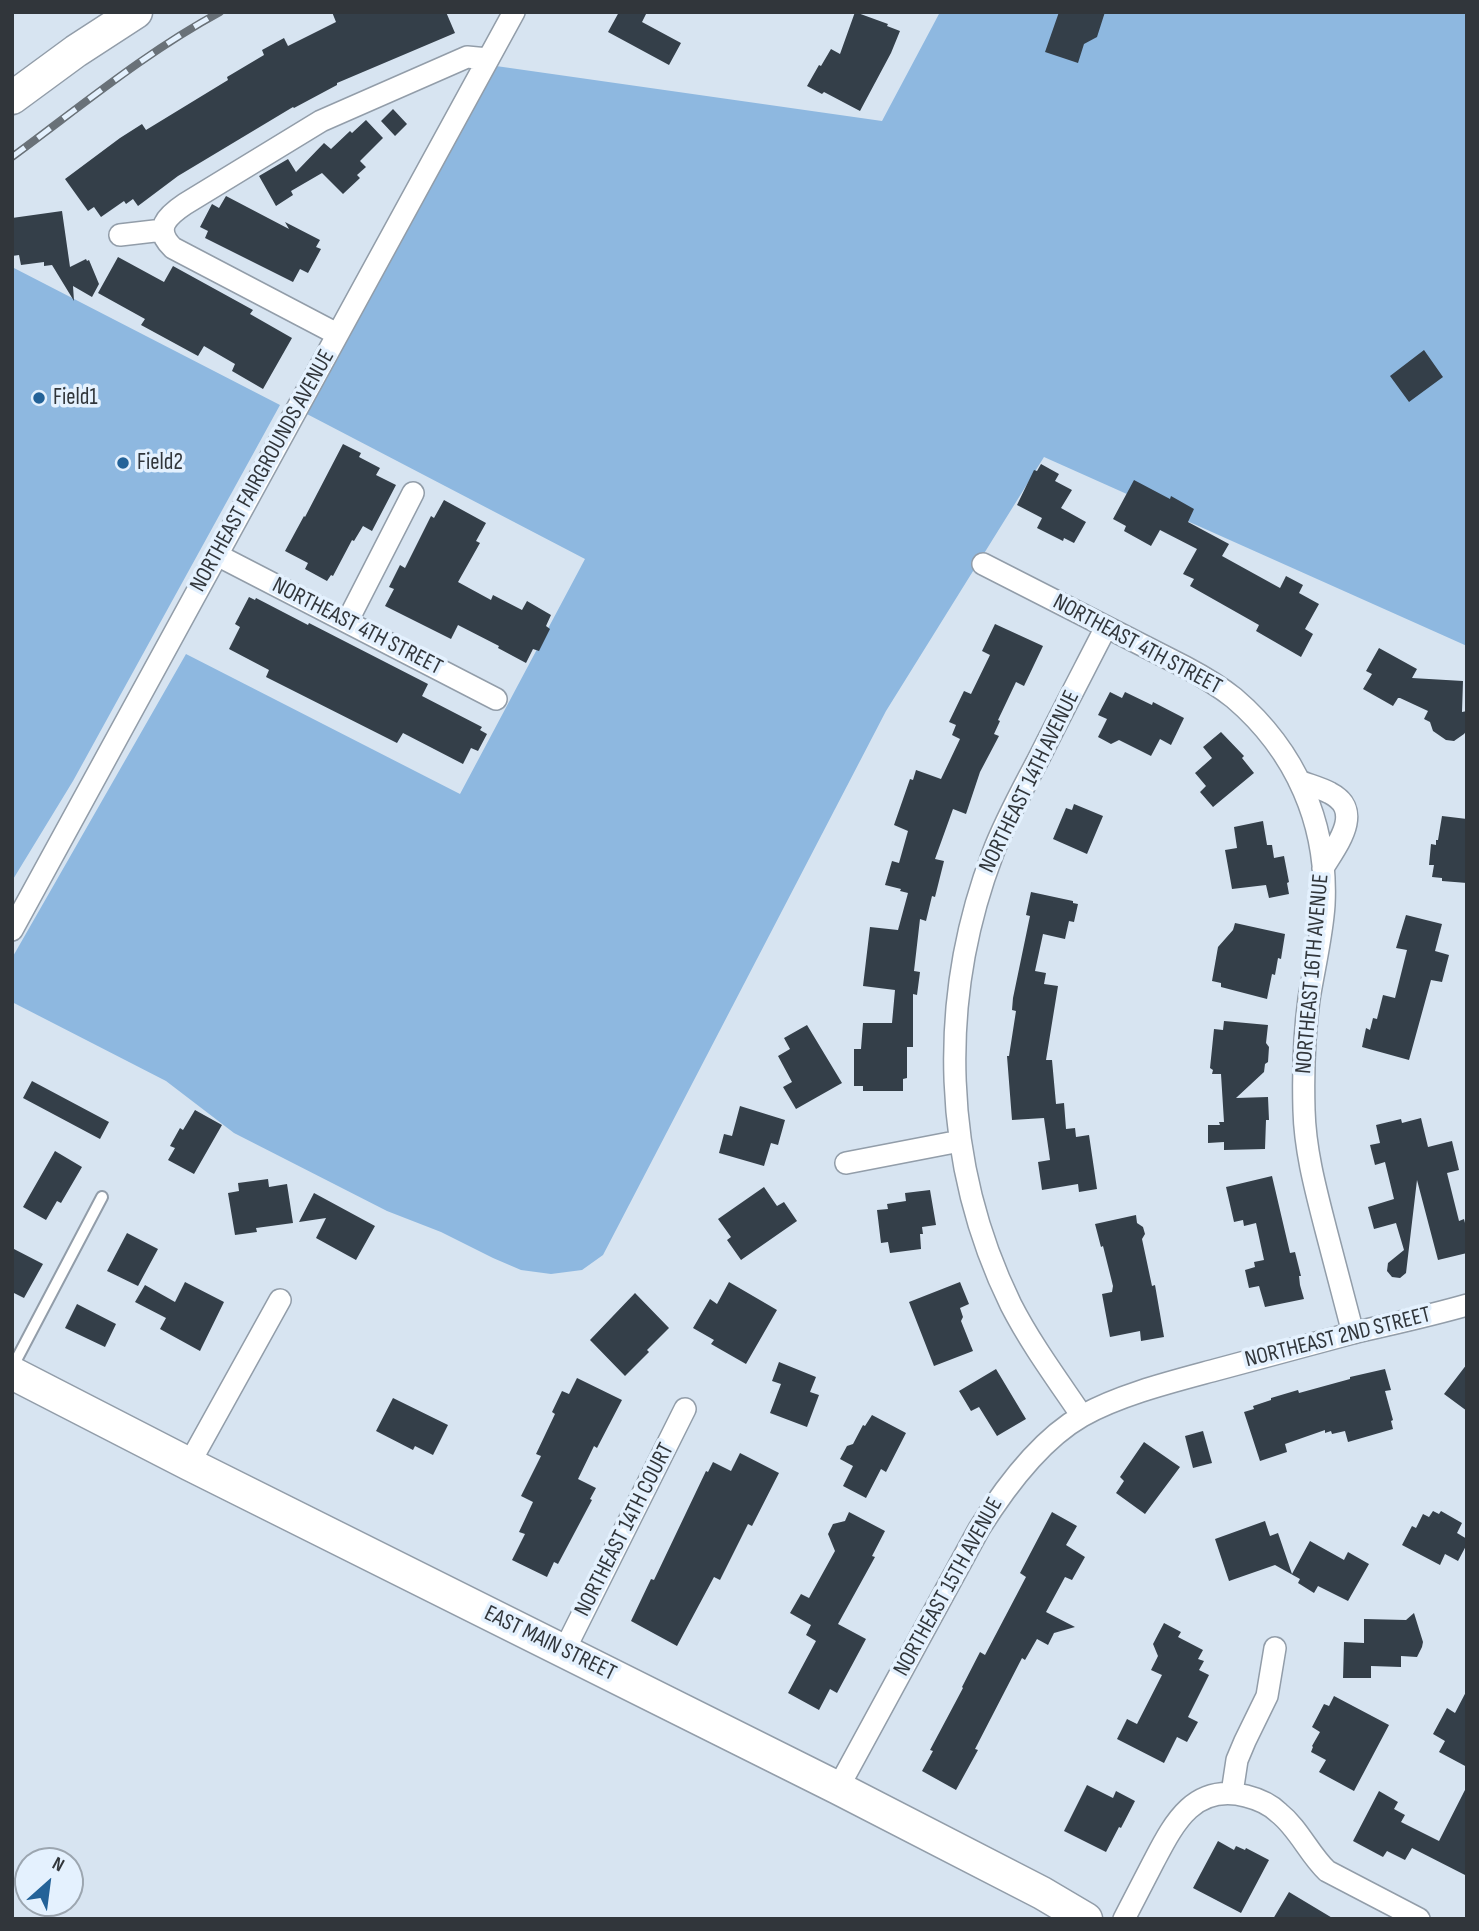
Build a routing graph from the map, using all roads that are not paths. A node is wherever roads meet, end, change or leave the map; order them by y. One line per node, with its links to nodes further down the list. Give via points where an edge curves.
1 (136, 12): 4 (main road)
2 (514, 12): 3 (street, NORTHEAST FAIRGROUNDS AVENUE)
3 (488, 59): 5 (street, via 467,57 321,121 174,211); 7 (street, NORTHEAST FAIRGROUNDS AVENUE)
4 (12, 97)
5 (163, 230): 6 (street); 7 (street, via 173,248)
6 (120, 234)
7 (337, 334): 9 (street, NORTHEAST FAIRGROUNDS AVENUE)
8 (413, 493): 11 (street)
9 (217, 555): 11 (street, NORTHEAST 4TH STREET); 16 (street, NORTHEAST FAIRGROUNDS AVENUE)
10 (983, 564): 12 (street, NORTHEAST 4TH STREET)
11 (347, 622): 13 (street, NORTHEAST 4TH STREET)
12 (1106, 627): 14 (street, NORTHEAST 4TH STREET, via 1234,698 1271,736); 17 (street, NORTHEAST 14TH AVENUE, via 1014,807 970,923 954,1046)
13 (496, 699)
14 (1299, 781): 15 (street, NORTHEAST 16TH AVENUE, via 1320,835); 15 (street, via 1330,793 1345,809 1347,828)
15 (1323, 868): 22 (street, NORTHEAST 16TH AVENUE, via 1324,905 1306,1027 1304,1114 1315,1187)
16 (12, 930)
17 (960, 1141): 18 (street); 26 (street, NORTHEAST 14TH AVENUE, via 979,1224 1011,1304)
18 (846, 1163)
19 (102, 1197): 23 (lane)
20 (280, 1300): 27 (street)
21 (1467, 1305): 22 (street, NORTHEAST 2ND STREET)
22 (1353, 1333): 24 (street, NORTHEAST 2ND STREET)
23 (12, 1371): 27 (main road, EAST MAIN STREET)
24 (1210, 1371): 26 (street, NORTHEAST 15TH AVENUE)
25 (685, 1409): 29 (street, NORTHEAST 14TH COURT)
26 (1082, 1416): 30 (street, NORTHEAST 15TH AVENUE, via 1029,1461 1002,1493)
27 (189, 1464): 29 (main road, EAST MAIN STREET)
28 (1275, 1648): 31 (street, via 1267,1696 1237,1760)
29 (564, 1651): 30 (main road, EAST MAIN STREET)
30 (838, 1788): 32 (main road, EAST MAIN STREET)
31 (1232, 1793): 33 (street, via 1193,1804 1180,1816); 34 (street, via 1278,1811 1327,1871)
32 (1086, 1919)
33 (1124, 1919)
34 (1419, 1919)

